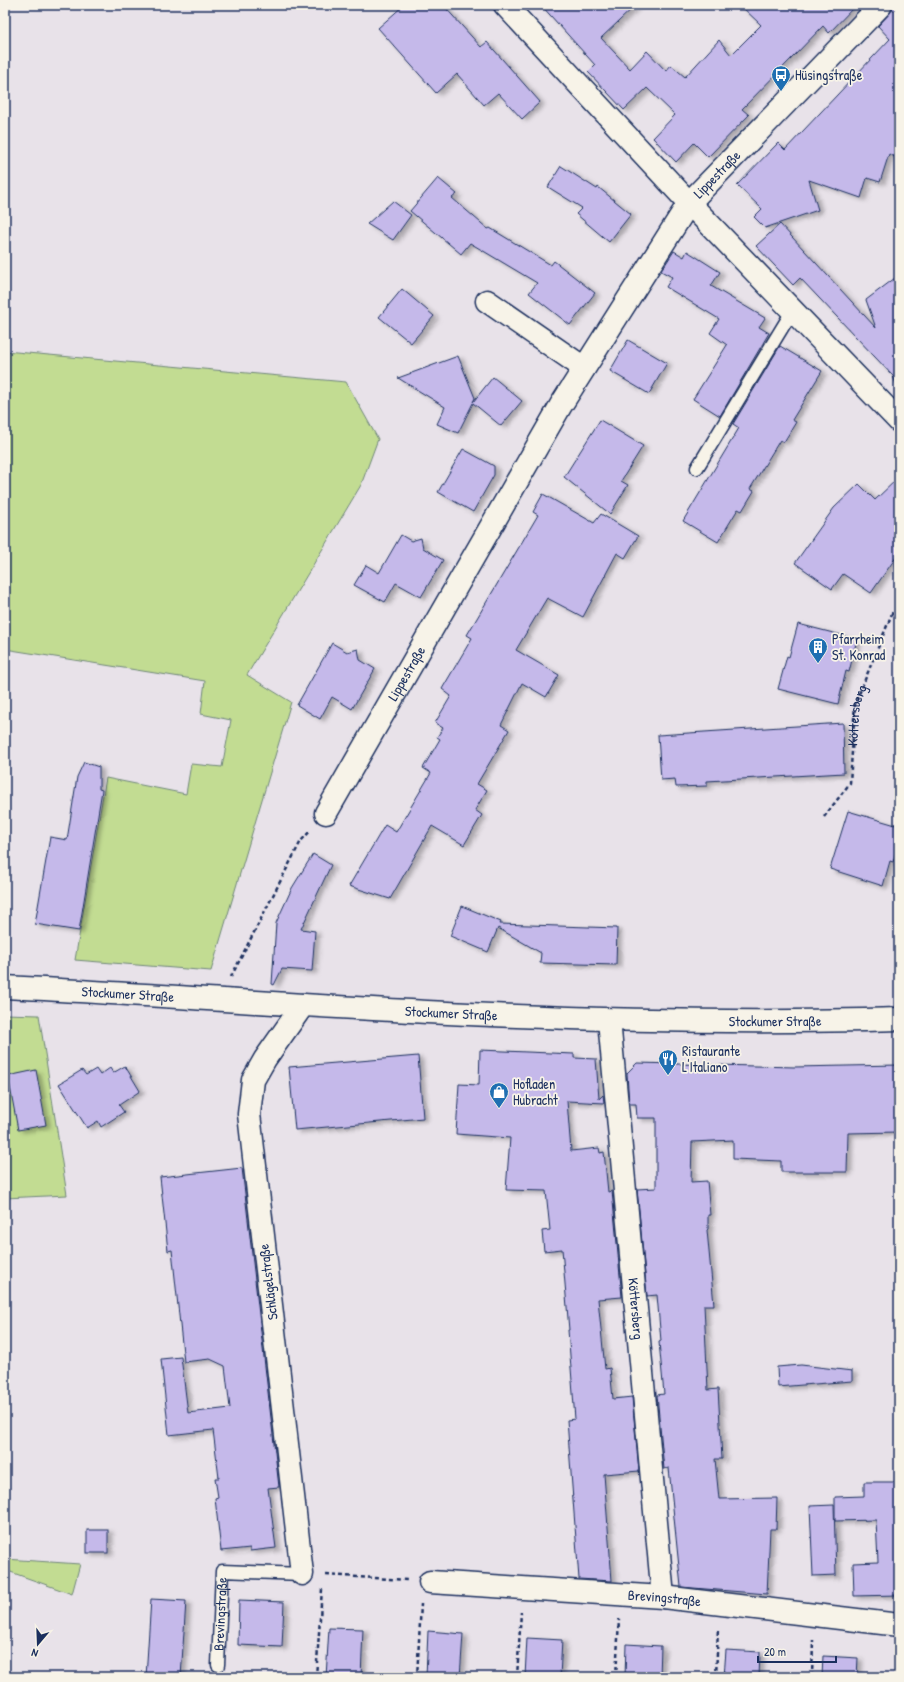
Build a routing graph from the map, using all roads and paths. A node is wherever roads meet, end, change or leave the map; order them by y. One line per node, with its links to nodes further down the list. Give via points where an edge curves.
1 (505, 5): 3 (street)
2 (881, 5): 3 (street, Lippestraße)
3 (689, 203): 5 (street); 6 (street, Lippestraße)
4 (486, 301): 6 (street)
5 (793, 310): 7 (street); 8 (lane)
6 (584, 368): 10 (street, Lippestraße)
7 (899, 421)
8 (697, 468)
9 (893, 611): 11 (path, Köttersberg, via 856,704 850,782)
10 (326, 813): 12 (path, via 301,841)
11 (824, 817)
12 (230, 980)
13 (5, 986): 14 (street, Stockumer Straße)
14 (303, 1005): 16 (street, Stockumer Straße); 17 (street, Schlägelstraße, via 253,1080 249,1114)
15 (899, 1019): 16 (street, Stockumer Straße, via 807,1022)
16 (609, 1020): 21 (street, Köttersberg)
17 (312, 1574): 18 (path); 25 (lane, Brevingstraße, via 222,1571); 26 (path)
18 (426, 1582): 19 (street, Brevingstraße); 27 (path)
19 (523, 1588): 20 (street, Brevingstraße); 28 (path)
20 (620, 1594): 21 (street, Brevingstraße); 29 (path)
21 (663, 1597): 22 (street, Brevingstraße)
22 (720, 1604): 23 (street, Brevingstraße); 30 (path)
23 (814, 1615): 24 (street, Brevingstraße); 31 (path)
24 (899, 1625)
25 (218, 1665)
26 (316, 1677)
27 (417, 1677)
28 (517, 1677)
29 (616, 1677)
30 (716, 1677)
31 (812, 1677)

